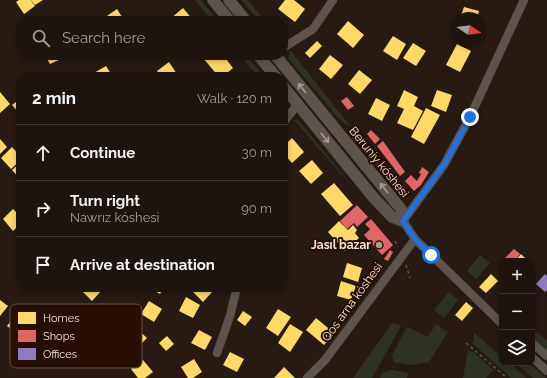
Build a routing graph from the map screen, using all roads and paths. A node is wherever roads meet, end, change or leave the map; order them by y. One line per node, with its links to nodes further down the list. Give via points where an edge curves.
1 (213, 0): 5 (street)
2 (229, 0): 6 (street)
3 (333, 0): 7 (street, via 313,29)
4 (524, 0): 14 (street, via 470,117 444,165)
5 (226, 16)
6 (242, 16)
7 (288, 45)
8 (262, 60): 10 (street)
9 (279, 60): 14 (street, Beruniy kóshesi, one-way to 9, via 401,209)
10 (272, 72)
11 (288, 92): 12 (street, Beruniy kóshesi)
12 (298, 104): 13 (street); 14 (street, Beruniy kóshesi, one-way to 14, via 374,197 392,217)
13 (288, 117)
14 (403, 221): 15 (street)
15 (415, 239): 17 (street); 24 (street, Qos arna kóshesi, via 325,360)
16 (236, 292): 20 (street)
17 (499, 321)
18 (466, 343): 25 (path)
19 (535, 346): 21 (street)
20 (217, 353)
21 (547, 356)
22 (535, 360): 23 (street)
23 (547, 371)
24 (307, 378)
25 (507, 378)

